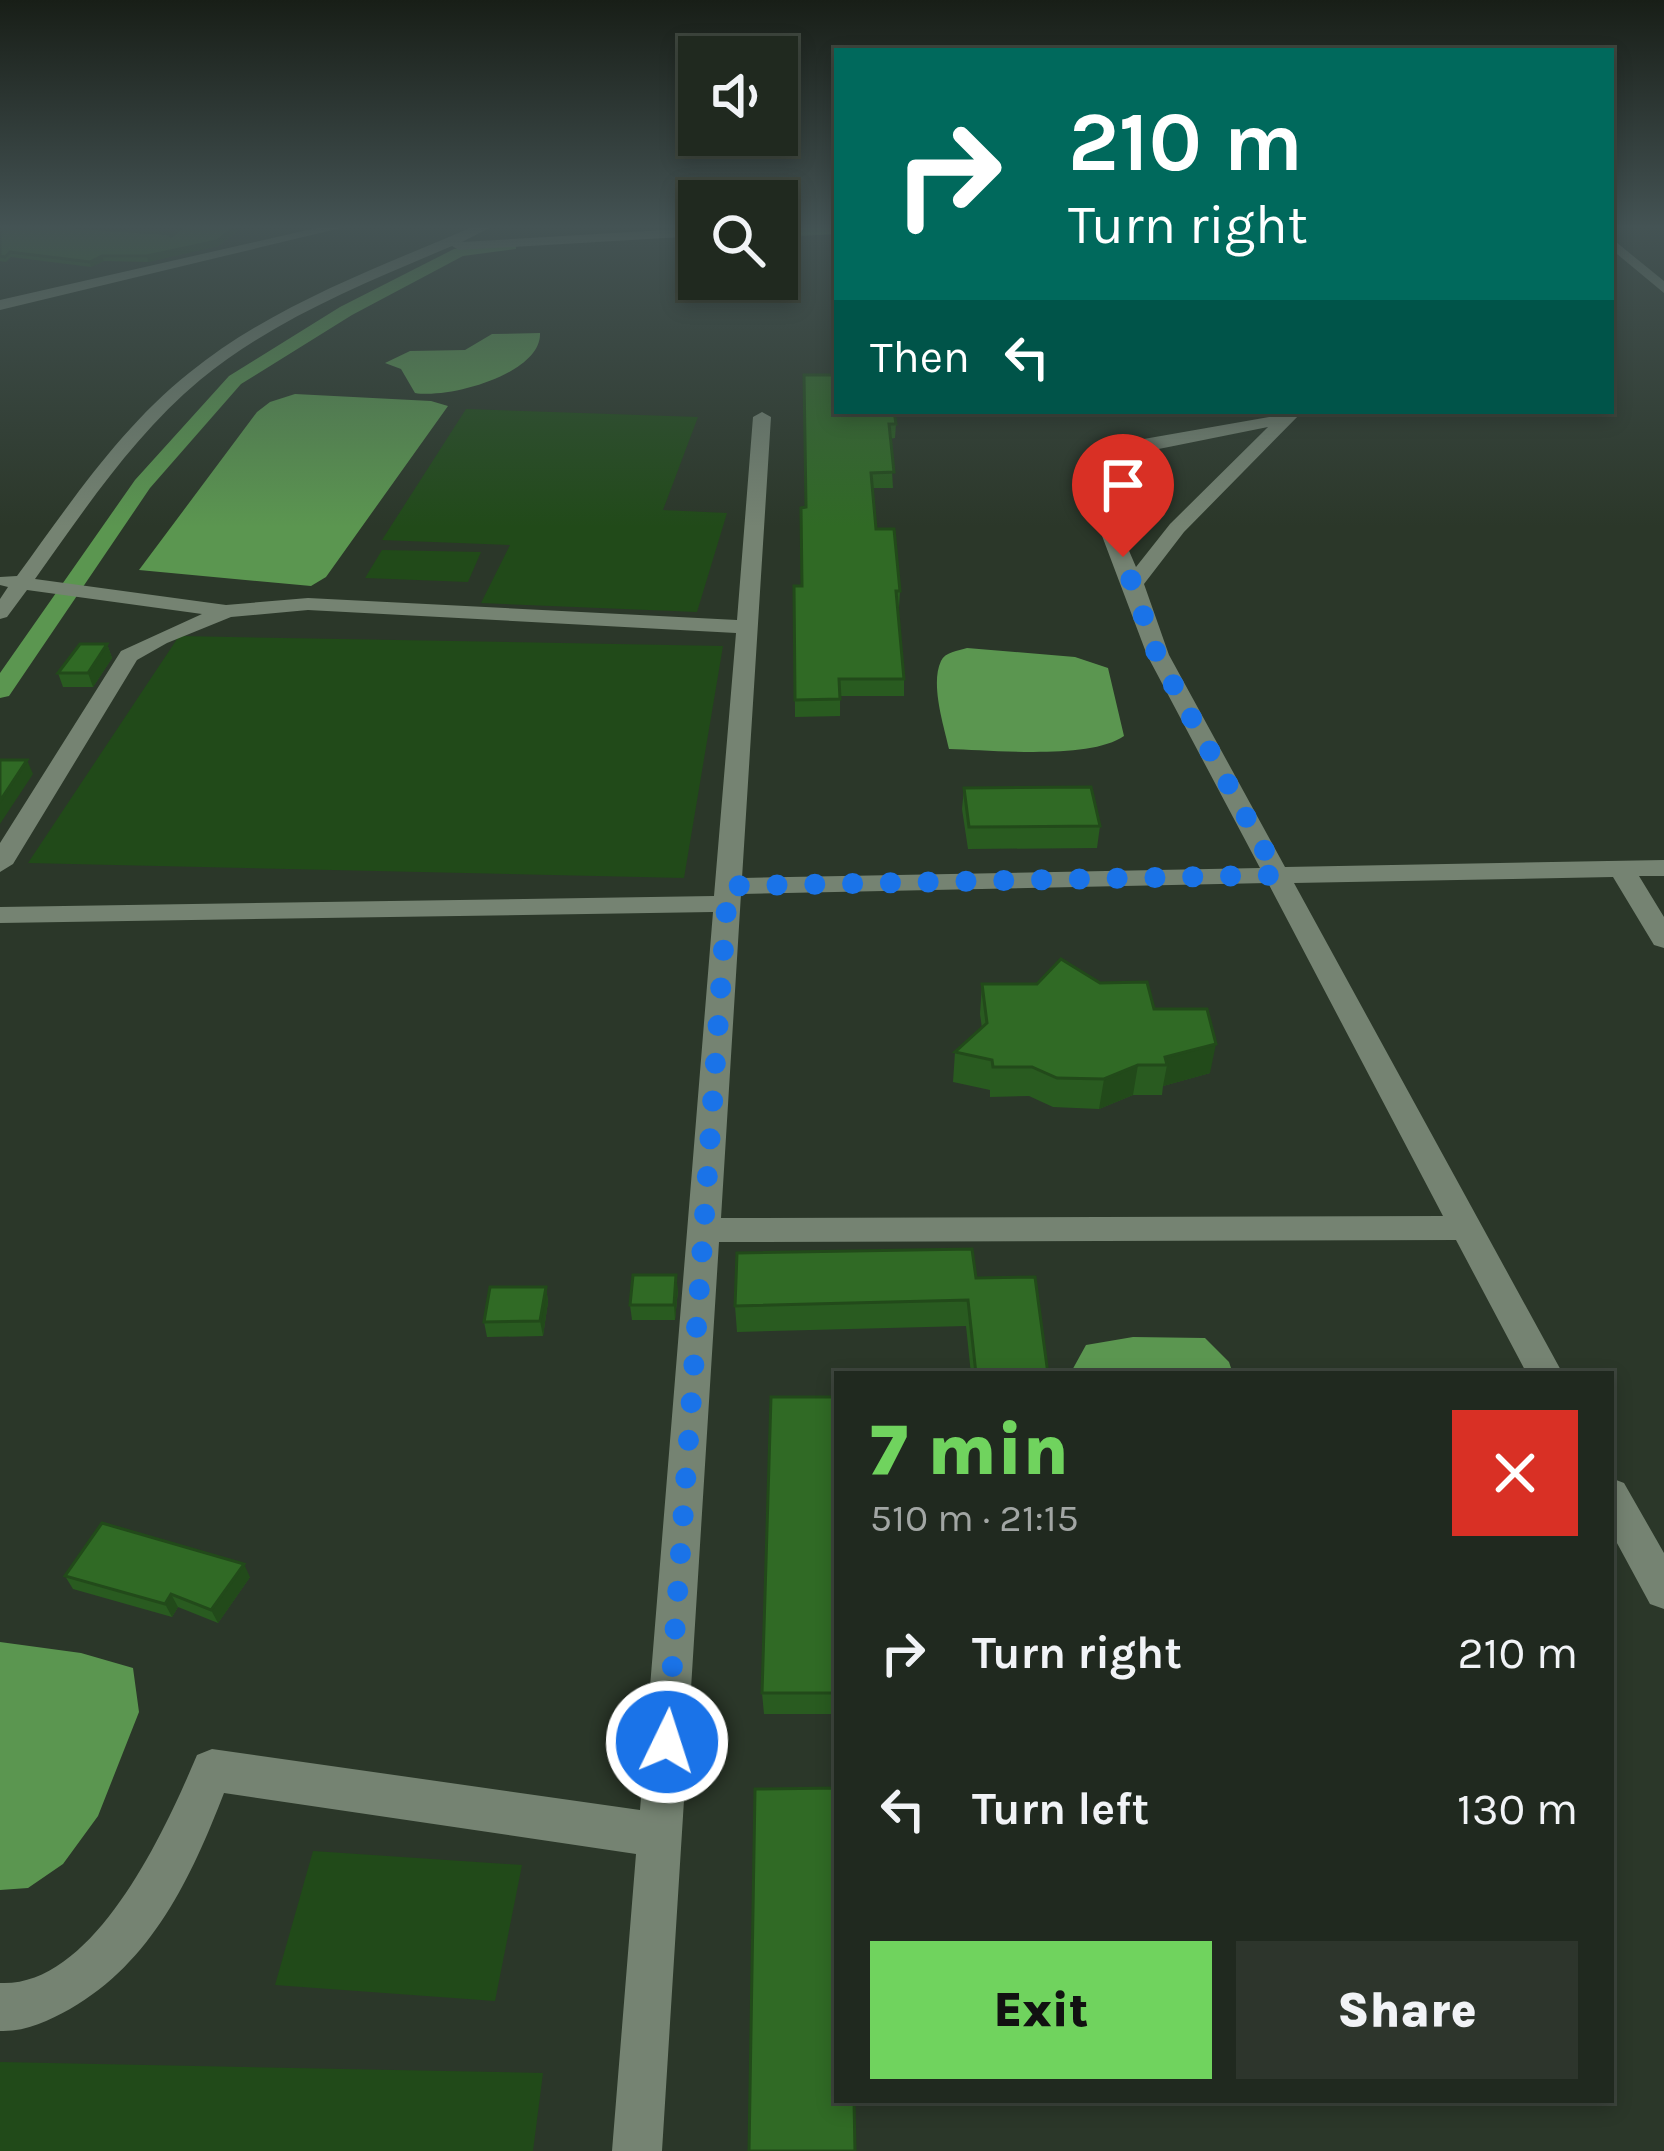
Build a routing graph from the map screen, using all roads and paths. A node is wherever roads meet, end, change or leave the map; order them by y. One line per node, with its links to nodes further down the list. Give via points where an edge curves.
1 (271, 326): 4 (street, via 196,375 149,418)
2 (1288, 415): 5 (street, via 1177,528); 5 (street, via 1101,456 1103,512)
3 (762, 418): 8 (street)
4 (11, 582): 6 (street); 7 (street)
5 (1135, 584): 12 (street, via 1157,655)
6 (226, 611): 8 (street, via 308,604); 9 (street, via 129,656)
7 (0, 613)
8 (747, 627): 13 (street)
9 (0, 864)
10 (1664, 868): 11 (street)
11 (1621, 869): 12 (street); 15 (street)
12 (1278, 875): 13 (street); 16 (street)
13 (728, 895): 14 (street); 17 (street)
14 (0, 915)
15 (1664, 939)
16 (1465, 1228): 17 (street); 18 (street)
17 (704, 1230): 21 (street)
18 (1543, 1371)
19 (1614, 1500): 20 (street)
20 (1664, 1592)
21 (660, 1835): 22 (street, via 212,1770 128,1935 81,1977 22,2009); 23 (street)
22 (0, 2007)
23 (637, 2151)

